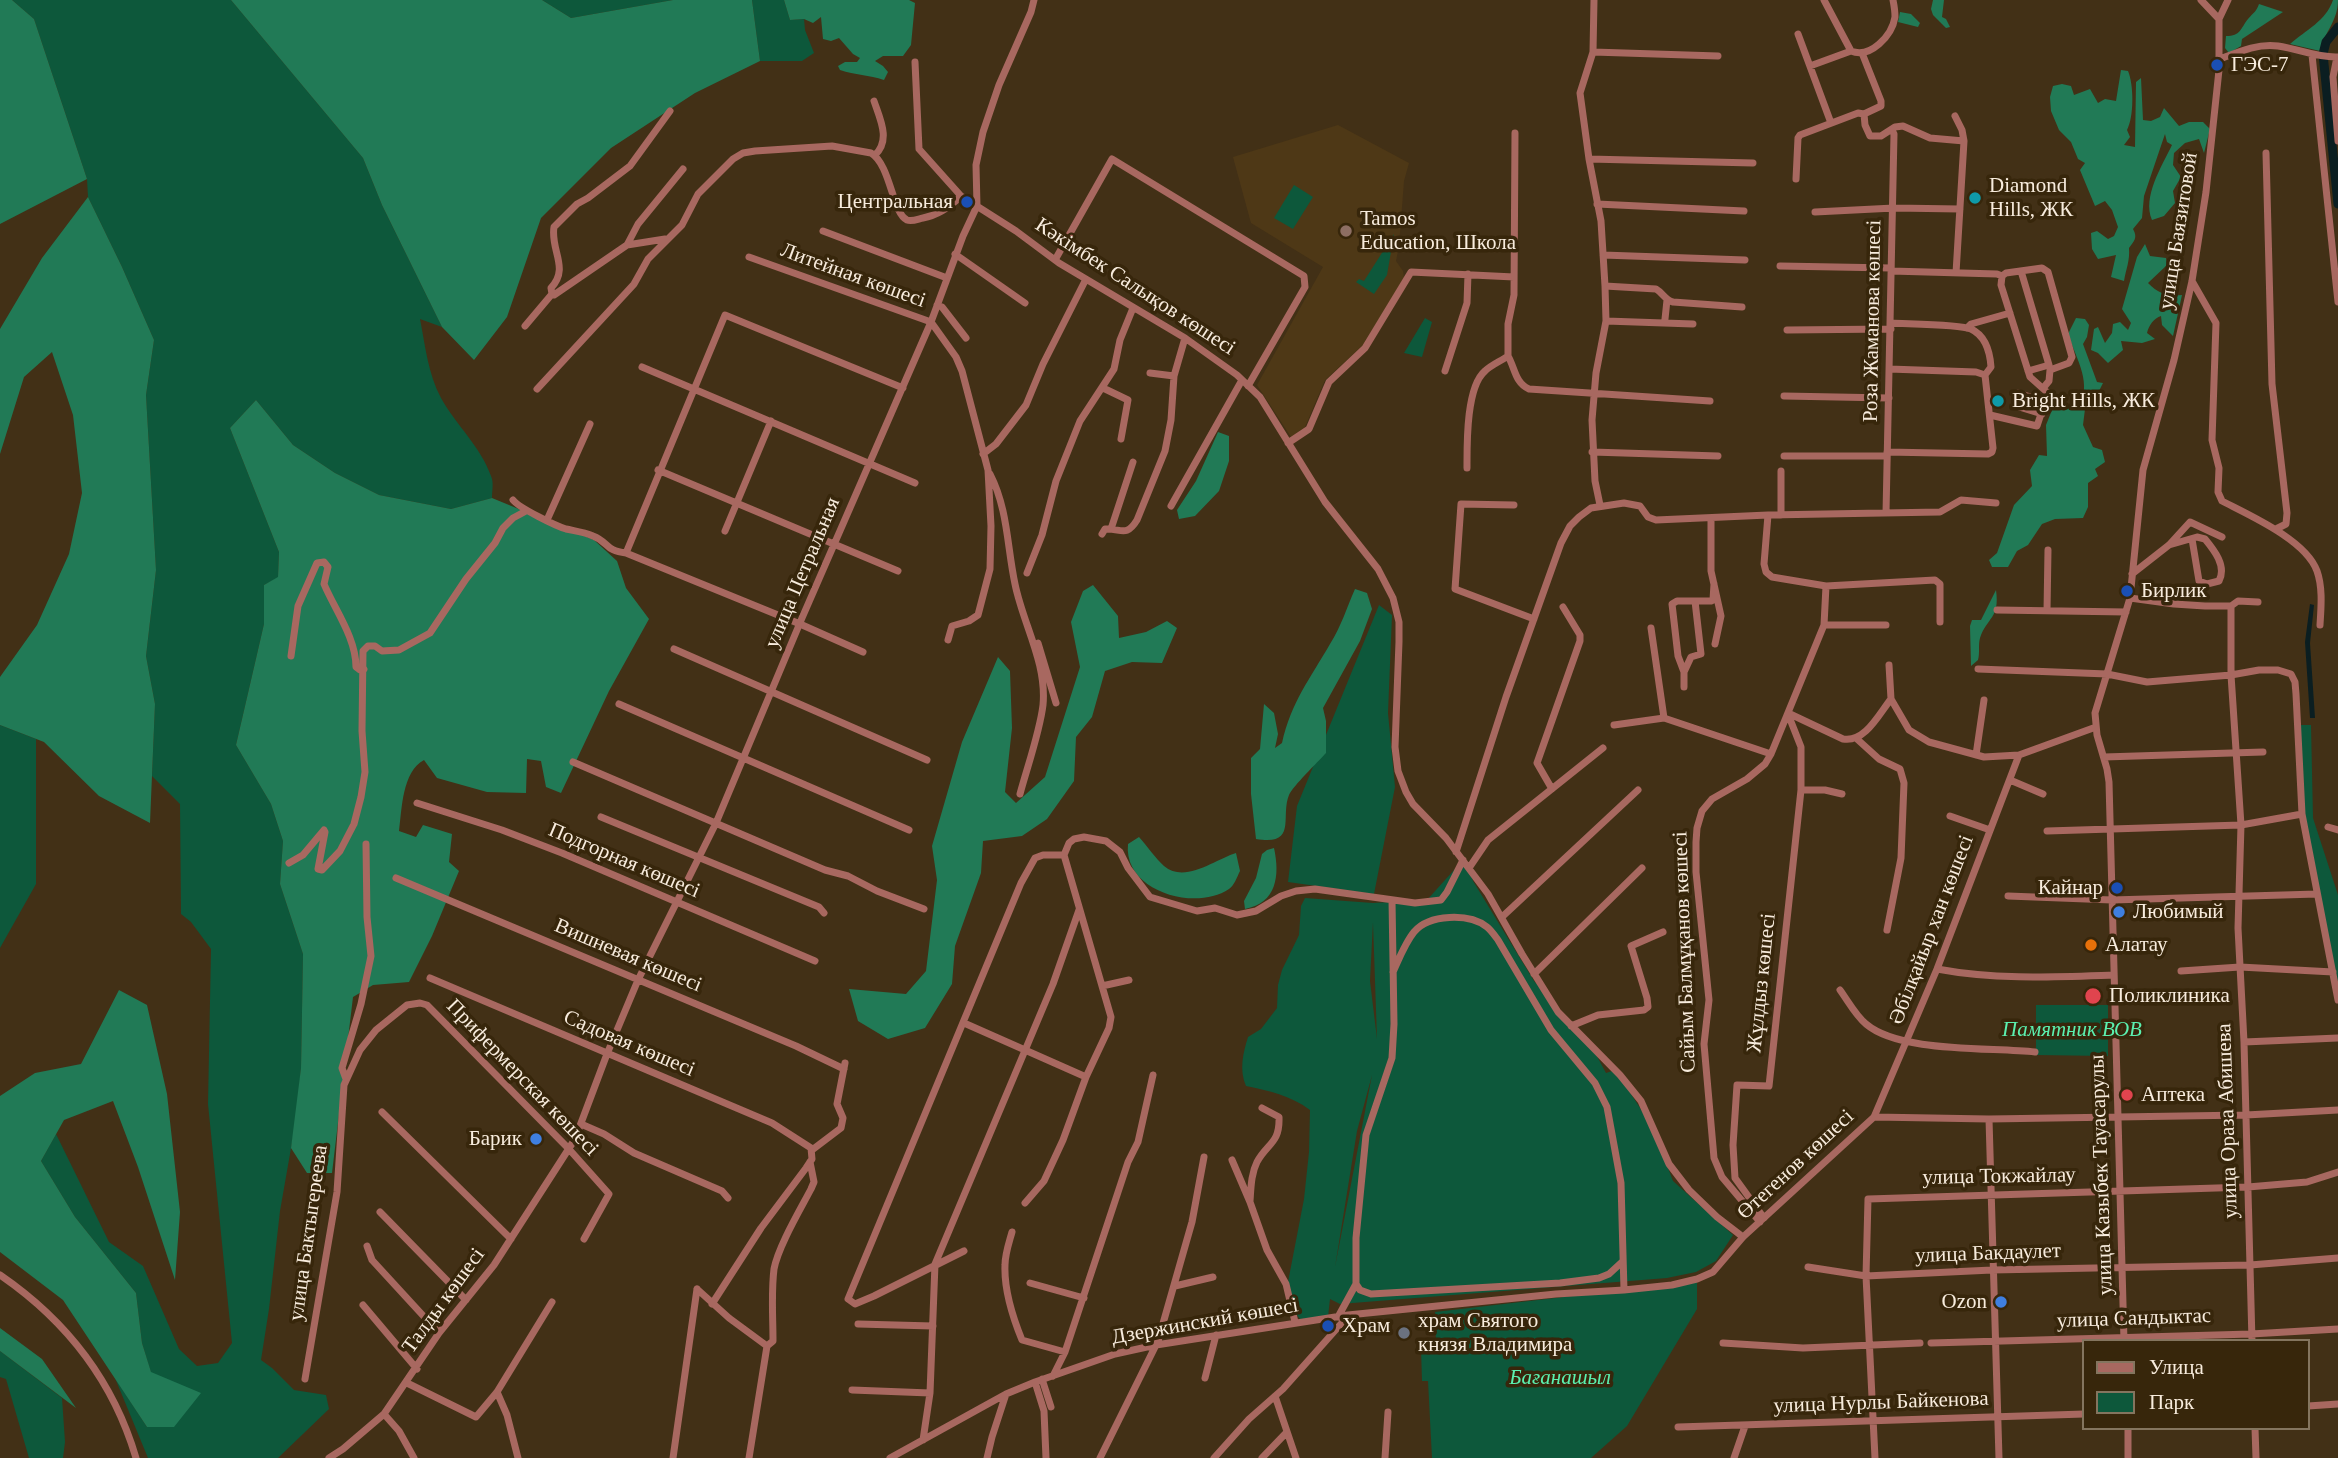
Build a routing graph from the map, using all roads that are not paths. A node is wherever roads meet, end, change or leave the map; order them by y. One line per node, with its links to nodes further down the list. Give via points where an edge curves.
1 (1034, 0): 35 (street, улица Цетральная, via 978,148)
2 (1594, 0): 10 (street)
3 (1824, 0): 9 (street)
4 (1894, 0): 11 (street, via 1890,30 1874,49)
5 (2202, 0): 7 (street)
6 (2228, 0): 7 (street)
7 (2219, 19): 15 (street, улица Баязитовой)
8 (1798, 34): 17 (street)
9 (1851, 51): 11 (street); 17 (street)
10 (1593, 52): 13 (street); 29 (street, via 1580,93)
11 (1862, 53): 20 (street, via 1881,101 1881,106)
12 (2315, 55): 14 (street); 15 (street, via 2272,46); 61 (street)
13 (1718, 56)
14 (2334, 57): 26 (street)
15 (2220, 59): 57 (street, улица Баязитовой)
16 (915, 61): 33 (street, Кәкімбек Салықов көшесі, via 917,145)
17 (1810, 66): 22 (street)
18 (874, 101): 28 (street, via 885,140)
19 (670, 111): 59 (street, via 630,166 577,204 554,228 561,266)
20 (1864, 114): 22 (street); 23 (street, via 1870,136)
21 (1955, 116): 25 (street)
22 (1831, 123): 32 (street, via 1798,138)
23 (1892, 130): 25 (street, via 1903,126 1930,138); 36 (street, Роза Жаманова көшесі)
24 (1515, 133): 54 (street)
25 (1964, 141): 37 (street)
26 (2338, 141)
27 (2266, 153): 130 (street, via 2272,384 2287,513 2286,524)
28 (875, 155): 33 (street, via 906,219 934,216); 41 (street, via 832,146 743,153 705,185 682,225)
29 (1588, 159): 30 (street); 34 (street)
30 (1753, 163)
31 (683, 169): 42 (street, via 638,224)
32 (1796, 179)
33 (961, 196): 35 (street, Кәкімбек Салықов көшесі)
34 (1597, 204): 38 (street); 44 (street)
35 (977, 205): 43 (street, улица Цетральная); 46 (street, Кәкімбек Салықов көшесі)
36 (1894, 208): 37 (street); 39 (street); 49 (street, Роза Жаманова көшесі)
37 (1961, 209): 51 (street)
38 (1744, 211)
39 (1815, 212)
40 (823, 231): 55 (street)
41 (666, 239): 42 (street); 89 (street, via 634,284)
42 (627, 245): 59 (street)
43 (956, 254): 55 (street, улица Цетральная); 62 (street)
44 (1603, 256): 47 (street); 58 (street)
45 (749, 257): 69 (street, Литейная көшесі)
46 (1055, 260): 56 (street, Кәкімбек Салықов көшесі); 85 (street, via 1112,159 1304,276 1305,286)
47 (1745, 260)
48 (1780, 266): 49 (street)
49 (1891, 270): 51 (street); 72 (street, Роза Жаманова көшесі)
50 (2021, 271): 53 (street); 81 (street, via 2049,365); 86 (street, via 2042,268 2048,272 2072,357 2069,363 2050,370)
51 (1956, 273): 53 (street)
52 (1468, 274): 54 (street); 80 (street, via 1467,303); 103 (street, via 1412,272 1365,348 1327,384 1308,429)
53 (2002, 276): 66 (street)
54 (1514, 277): 77 (street)
55 (947, 278): 63 (street, улица Цетральная)
56 (1086, 279): 65 (street, Кәкімбек Салықов көшесі); 105 (street, via 1026,405)
57 (2192, 281): 114 (street, улица Баязитовой); 130 (street, via 2216,323 2211,440 2219,468 2218,495)
58 (1605, 286): 60 (street, via 1656,289); 68 (street)
59 (552, 294): 71 (street)
60 (1667, 300): 64 (street); 67 (street)
61 (2338, 302)
62 (1025, 303)
63 (937, 305): 69 (street, улица Цетральная); 75 (street)
64 (1742, 307)
65 (1133, 308): 76 (street, Кәкімбек Салықов көшесі); 88 (street, via 1114,369)
66 (2010, 313): 73 (street); 81 (street)
67 (1665, 319)
68 (1606, 321): 70 (street); 92 (street)
69 (931, 322): 87 (street, улица Цетральная); 105 (street, Литейная көшесі, via 962,371)
70 (1693, 324)
71 (525, 326)
72 (1891, 326): 73 (street); 74 (street); 79 (street, Роза Жаманова көшесі)
73 (1967, 328): 83 (street, via 1988,348 1991,368)
74 (1787, 330)
75 (966, 338)
76 (1185, 338): 84 (street); 85 (street, Кәкімбек Салықов көшесі)
77 (1508, 356): 92 (street, via 1521,386); 111 (street, via 1483,372 1474,390)
78 (642, 368): 90 (street)
79 (1889, 369): 83 (street); 94 (street, Роза Жаманова көшесі)
80 (1445, 371)
81 (2028, 371): 86 (street, via 2032,381)
82 (1150, 373): 84 (street)
83 (1985, 375): 99 (street)
84 (1174, 376): 129 (street, via 1165,451 1137,520 1125,532)
85 (1245, 383): 103 (street, Кәкімбек Салықов көшесі, via 1260,397); 122 (street)
86 (2044, 387): 96 (street)
87 (903, 388): 90 (street, via 725,315); 110 (street, улица Цетральная)
88 (1103, 388): 102 (street, via 1128,400); 140 (street, via 1080,421)
89 (537, 389)
90 (693, 390): 100 (street); 112 (street)
91 (2018, 393): 96 (street)
92 (1594, 395): 95 (street); 104 (street)
93 (1784, 396): 94 (street)
94 (1889, 398): 106 (street, Роза Жаманова көшесі)
95 (1710, 401)
96 (2046, 402): 98 (street)
97 (2017, 406): 98 (street)
98 (2042, 414): 99 (street, via 2034,427)
99 (1990, 415): 106 (street, via 1993,448 1989,454)
100 (771, 421): 110 (street); 118 (street)
101 (590, 424): 128 (street)
102 (1121, 439)
103 (1288, 443): 212 (street, Кәкімбек Салықов көшесі, via 1325,502 1383,576 1393,598 1399,622 1395,731 1400,778 1413,804)
104 (1592, 452): 107 (street); 121 (street)
105 (984, 454): 113 (street, Литейная көшесі)
106 (1887, 454): 108 (street); 124 (street, Роза Жаманова көшесі)
107 (1718, 456)
108 (1784, 456)
109 (1133, 462): 129 (street)
110 (870, 463): 116 (street); 135 (street, улица Цетральная)
111 (1467, 468)
112 (659, 470): 118 (street); 138 (street)
113 (988, 470): 155 (street, via 1005,518 1015,583); 160 (street, Литейная көшесі, via 990,569 978,615 952,626)
114 (2143, 470): 141 (street, улица Казыбек Тауасарулы)
115 (1781, 471): 126 (street)
116 (915, 483)
117 (513, 500): 123 (street)
118 (737, 503): 131 (street); 135 (street)
119 (1996, 503): 124 (street, via 1961,500 1940,512)
120 (1514, 505): 152 (street, via 1461,504 1455,585 1457,591)
121 (1600, 505): 127 (street, via 1634,504 1656,520); 152 (street, via 1578,517 1561,542)
122 (1171, 506)
123 (526, 511): 128 (street); 166 (street, via 503,528 430,633 390,652 368,646 363,651)
124 (1886, 513): 126 (street)
125 (1769, 515): 126 (street); 127 (street); 143 (street, via 1766,572 1772,577)
126 (1781, 515)
127 (1711, 518): 142 (street)
128 (547, 520): 138 (street, via 596,537 612,551)
129 (1111, 528): 132 (street)
130 (2276, 529): 158 (street, via 2315,566)
131 (725, 531)
132 (1102, 534)
133 (2222, 537): 136 (street, via 2190,522)
134 (2192, 539): 134 (street, via 2199,580 2207,584 2220,581 2217,556 2205,539); 136 (street)
135 (834, 544): 139 (street); 154 (street, улица Цетральная)
136 (2169, 545): 141 (street)
137 (2048, 550): 150 (street)
138 (626, 552): 154 (street)
139 (898, 571)
140 (1027, 573)
141 (2132, 574): 144 (street, улица Казыбек Тауасарулы)
142 (1714, 584): 145 (street, via 1713,600); 161 (street, via 1721,616)
143 (1826, 586): 153 (street, via 1935,580 1940,584); 156 (street, Сайым Балмұқанов көшесі)
144 (2130, 598): 147 (street); 151 (street, улица Казыбек Тауасарулы)
145 (1695, 601): 168 (street, via 1701,654 1691,657); 168 (street, via 1672,604)
146 (2258, 602): 147 (street, via 2238,601)
147 (2231, 606): 170 (street, улица Ораза Абишева)
148 (1563, 607): 193 (street, via 1580,640 1537,763)
149 (1997, 610): 150 (street)
150 (2048, 611): 151 (street)
151 (2126, 612): 169 (street, улица Казыбек Тауасарулы)
152 (1534, 619): 212 (street)
153 (1941, 622)
154 (800, 624): 163 (street); 172 (street, улица Цетральная)
155 (1028, 624): 175 (street); 196 (street, via 1043,705)
156 (1824, 625): 157 (street); 177 (street, Сайым Балмұқанов көшесі)
157 (1886, 625)
158 (2320, 625)
159 (1651, 628): 178 (street)
160 (948, 640)
161 (1715, 644)
162 (674, 649): 172 (street)
163 (863, 652)
164 (290, 656): 166 (street, via 298,606 317,563 324,562 328,567 324,584 350,638 356,667)
165 (1889, 665): 173 (street)
166 (364, 669): 216 (street, via 365,772 354,824 322,870 318,869 324,830)
167 (1978, 669): 169 (street)
168 (1684, 672): 171 (street)
169 (2107, 674): 170 (street, via 2147,682); 180 (street, улица Казыбек Тауасарулы, via 2095,713)
170 (2231, 675): 183 (street, улица Ораза Абишева); 200 (street, via 2268,669 2291,674)
171 (1684, 687)
172 (772, 691): 189 (street, улица Цетральная); 190 (street)
173 (1891, 699): 181 (street); 186 (street, via 1918,737)
174 (1984, 700): 186 (street)
175 (1056, 703)
176 (619, 705): 189 (street)
177 (1788, 713): 181 (street, via 1843,739); 185 (street, Сайым Балмұқанов көшесі); 195 (street, Жұлдыз көшесі, via 1801,747)
178 (1664, 718): 179 (street); 185 (street)
179 (1614, 725)
180 (2096, 727): 187 (street); 188 (street, улица Казыбек Тауасарулы)
181 (1857, 738): 230 (street, via 1875,756 1900,769 1904,783 1901,858)
182 (1603, 748): 193 (street)
183 (2237, 751): 184 (street); 188 (street); 204 (street, улица Ораза Абишева)
184 (2263, 752)
185 (1771, 754): 278 (street, Сайым Балмұқанов көшесі, via 1747,779 1712,799 1702,811 1696,842 1709,1000 1704,1044 1714,1158 1722,1177)
186 (1976, 755): 187 (street)
187 (2019, 755): 192 (street, Әбілқайыр хан көшесі)
188 (2104, 757): 206 (street, улица Казыбек Тауасарулы)
189 (745, 759): 203 (street, улица Цетральная); 207 (street)
190 (928, 760)
191 (573, 762): 203 (street)
192 (2010, 780): 198 (street); 208 (street, Әбілқайыр хан көшесі)
193 (1552, 789): 217 (street, via 1488,840)
194 (1639, 790): 229 (street)
195 (1801, 790): 197 (street); 278 (street, Жұлдыз көшесі, via 1769,1086 1737,1085 1735,1178)
196 (1020, 794)
197 (1842, 794)
198 (2043, 794)
199 (417, 803): 225 (street, Подгорная көшесі, via 502,830)
200 (2302, 814): 204 (street); 220 (street)
201 (1950, 816): 208 (street)
202 (601, 817): 214 (street)
203 (716, 823): 214 (street, улица Цетральная); 226 (street)
204 (2241, 825): 206 (street); 222 (street, улица Ораза Абишева)
205 (2328, 827): 209 (street)
206 (2110, 829): 210 (street); 224 (street, улица Казыбек Тауасарулы)
207 (909, 830)
208 (1990, 830): 234 (street, Әбілқайыр хан көшесі)
209 (2338, 830)
210 (2047, 831)
211 (366, 844): 256 (street, улица Бактыгереева, via 370,956 342,1068)
212 (1456, 852): 215 (street, Кәкімбек Салықов көшесі)
213 (1064, 855): 223 (street, via 1074,839 1106,841 1120,852 1150,897 1198,911 1215,908 1237,915 1296,891 1315,889); 227 (street); 246 (street, via 1042,855 1030,864)
214 (700, 859): 225 (street, улица Цетральная); 228 (street, via 819,907)
215 (1463, 860): 217 (street, Кәкімбек Салықов көшесі); 223 (street, via 1441,900)
216 (289, 863)
217 (1469, 868): 229 (street, Кәкімбек Салықов көшесі)
218 (1642, 868): 238 (street)
219 (396, 878): 241 (street, Вишневая көшесі)
220 (2317, 894): 222 (street); 237 (street)
221 (2008, 896): 224 (street)
222 (2239, 897): 224 (street); 233 (street, улица Ораза Абишева)
223 (1392, 900): 236 (street)
224 (2112, 901): 239 (street, улица Казыбек Тауасарулы)
225 (677, 902): 232 (street, Подгорная көшесі); 241 (street, улица Цетральная)
226 (924, 909)
227 (1079, 910): 243 (street); 251 (street)
228 (824, 913)
229 (1502, 918): 238 (street, Кәкімбек Салықов көшесі)
230 (1887, 930)
231 (1663, 932): 247 (street, via 1631,946 1648,1007 1598,1015)
232 (815, 961)
233 (2239, 968): 235 (street); 237 (street); 250 (street, улица Ораза Абишева)
234 (1937, 970): 239 (street, via 2032,978); 249 (street, Әбілқайыр хан көшесі)
235 (2181, 971)
236 (1393, 972): 286 (street, via 1415,931 1429,921 1476,921 1489,928 1551,1030 1595,1083 1607,1107 1621,1183); 296 (street, via 1392,1058 1366,1135)
237 (2333, 972): 245 (street)
238 (1534, 974): 247 (street, Кәкімбек Салықов көшесі)
239 (2114, 975): 262 (street, улица Казыбек Тауасарулы)
240 (430, 978): 253 (street, Садовая көшесі)
241 (638, 979): 253 (street, улица Цетральная); 266 (street, Вишневая көшесі, via 845,1066 837,1104 843,1118 841,1128)
242 (1129, 980): 243 (street)
243 (1101, 986): 255 (street, via 1111,1017)
244 (1840, 990): 249 (street, via 1865,1023 1888,1038)
245 (2338, 1000)
246 (964, 1023): 251 (street); 287 (street, via 848,1299 855,1304)
247 (1572, 1026): 280 (street, Кәкімбек Салықов көшесі, via 1641,1101 1670,1164 1689,1190)
248 (2338, 1038): 250 (street)
249 (1907, 1041): 252 (street); 261 (street, Әбілқайыр хан көшесі)
250 (2244, 1042): 260 (street, улица Ораза Абишева)
251 (1025, 1049): 255 (street); 287 (street)
252 (2035, 1052)
253 (607, 1054): 264 (street, улица Цетральная); 266 (street, Садовая көшесі, via 772,1123)
254 (1153, 1075): 299 (street, via 1138,1142)
255 (1086, 1077): 276 (street, via 1044,1181)
256 (346, 1080): 265 (street, Прифермерская көшесі, via 376,1030 407,1005 427,1004); 325 (street, улица Бактыгереева, via 337,1192)
257 (1262, 1108): 275 (street, via 1279,1117 1279,1125 1274,1143 1258,1158)
258 (2338, 1110): 260 (street, Өтегенов көшесі)
259 (382, 1112): 281 (street)
260 (2246, 1115): 262 (street, Өтегенов көшесі); 271 (street, улица Ораза Абишева)
261 (1874, 1117): 263 (street, Өтегенов көшесі); 278 (street, Өтегенов көшесі)
262 (2118, 1117): 263 (street, Өтегенов көшесі); 272 (street, улица Казыбек Тауасарулы)
263 (1989, 1119): 273 (street)
264 (581, 1124): 265 (street, улица Цетральная); 274 (street, via 722,1191)
265 (568, 1148): 281 (street, Талды көшесі); 282 (street, Прифермерская көшесі, via 609,1194)
266 (811, 1149): 269 (street)
267 (1204, 1157): 297 (street)
268 (1232, 1160): 275 (street)
269 (810, 1161): 302 (street); 319 (street, via 814,1182 774,1269 773,1338)
270 (2338, 1172): 271 (street, улица Токжайлау, via 2307,1182)
271 (2248, 1187): 272 (street, улица Токжайлау); 288 (street, улица Ораза Абишева)
272 (2120, 1192): 273 (street, улица Токжайлау); 290 (street, улица Казыбек Тауасарулы)
273 (1990, 1196): 291 (street); 293 (street, улица Токжайлау, via 1868,1199)
274 (728, 1198)
275 (1250, 1202): 306 (street, via 1267,1250 1286,1284)
276 (1025, 1203)
277 (380, 1212): 300 (street)
278 (1762, 1220): 280 (street, Өтегенов көшесі)
279 (1012, 1233): 321 (street, via 1006,1282 1022,1340)
280 (1743, 1237): 298 (street, Өтегенов көшесі, via 1724,1262 1705,1276)
281 (511, 1239): 300 (street, Талды көшесі)
282 (584, 1239)
283 (367, 1246): 310 (street, via 372,1260)
284 (964, 1251): 287 (street)
285 (2338, 1258): 288 (street, улица Бакдаулет)
286 (1622, 1262): 296 (street, via 1604,1276 1560,1283 1371,1294); 298 (street)
287 (935, 1264): 308 (street)
288 (2250, 1265): 290 (street, улица Бакдаулет); 312 (street, улица Ораза Абишева)
289 (1808, 1267): 293 (street, улица Бакдаулет)
290 (2122, 1268): 291 (street, улица Бакдаулет); 313 (street, улица Казыбек Тауасарулы)
291 (1992, 1270): 293 (street, улица Бакдаулет); 314 (street)
292 (0, 1275): 348 (street, via 77,1343 121,1413)
293 (1866, 1276): 318 (street)
294 (1213, 1277): 297 (street)
295 (1030, 1283): 299 (street)
296 (1356, 1284): 305 (street)
297 (1175, 1286): 320 (street)
298 (1624, 1290): 304 (street, Өтегенов көшесі)
299 (1084, 1298): 321 (street)
300 (466, 1300): 310 (street, Талды көшесі)
301 (552, 1302): 329 (street)
302 (712, 1304): 319 (street); 352 (street, via 697,1289)
303 (363, 1305): 322 (street)
304 (1348, 1315): 305 (street, Өтегенов көшесі); 332 (street)
305 (1338, 1317): 306 (street, Дзержинский көшесі)
306 (1295, 1322): 311 (street, Дзержинский көшесі)
307 (858, 1324): 308 (street)
308 (933, 1326): 330 (street)
309 (2338, 1329): 312 (street, улица Сандыктас)
310 (439, 1333): 322 (street, Талды көшесі)
311 (1216, 1335): 320 (street, Дзержинский көшесі); 324 (street)
312 (2251, 1337): 313 (street, улица Сандыктас)
313 (2124, 1338): 314 (street, улица Сандыктас)
314 (1995, 1341): 317 (street, улица Сандыктас); 339 (street)
315 (1723, 1343): 318 (street, via 1803,1348)
316 (1920, 1343): 318 (street)
317 (1931, 1343)
318 (1869, 1344): 340 (street)
319 (769, 1345): 353 (street)
320 (1156, 1345): 323 (street, Дзержинский көшесі); 358 (street)
321 (1065, 1352): 323 (street)
322 (417, 1368): 327 (street, Талды көшесі)
323 (1053, 1376): 326 (street, Дзержинский көшесі)
324 (1205, 1378)
325 (305, 1379)
326 (1038, 1381): 331 (street, Дзержинский көшесі); 335 (street); 357 (street)
327 (407, 1383): 329 (street, via 471,1417); 337 (street, Талды көшесі)
328 (852, 1390): 330 (street)
329 (497, 1392): 351 (street)
330 (930, 1393): 346 (street)
331 (1006, 1394): 346 (street, Дзержинский көшесі); 356 (street)
332 (1275, 1396): 345 (street); 359 (street)
333 (2338, 1404): 334 (street)
334 (2310, 1406)
335 (1051, 1407)
336 (1388, 1412): 362 (street)
337 (384, 1414): 349 (street, Талды көшесі); 350 (street)
338 (2082, 1414): 339 (street, улица Нурлы Байкенова)
339 (1998, 1417): 340 (street, улица Нурлы Байкенова); 365 (street)
340 (1874, 1421): 341 (street, улица Нурлы Байкенова); 364 (street)
341 (1745, 1426): 342 (street, улица Нурлы Байкенова); 363 (street)
342 (1678, 1427)
343 (2128, 1430): 366 (street)
344 (2255, 1430): 367 (street)
345 (1287, 1432): 360 (street); 361 (street)
346 (923, 1440): 347 (street, Дзержинский көшесі)
347 (908, 1448): 354 (street, Дзержинский көшесі); 355 (street)
348 (136, 1458)
349 (329, 1458)
350 (414, 1458)
351 (518, 1458)
352 (673, 1458)
353 (749, 1458)
354 (890, 1458)
355 (909, 1458)
356 (987, 1458)
357 (1046, 1458)
358 (1100, 1458)
359 (1214, 1458)
360 (1262, 1458)
361 (1296, 1458)
362 (1385, 1458)
363 (1734, 1458)
364 (1875, 1458)
365 (1999, 1458)
366 (2128, 1458)
367 (2256, 1458)

